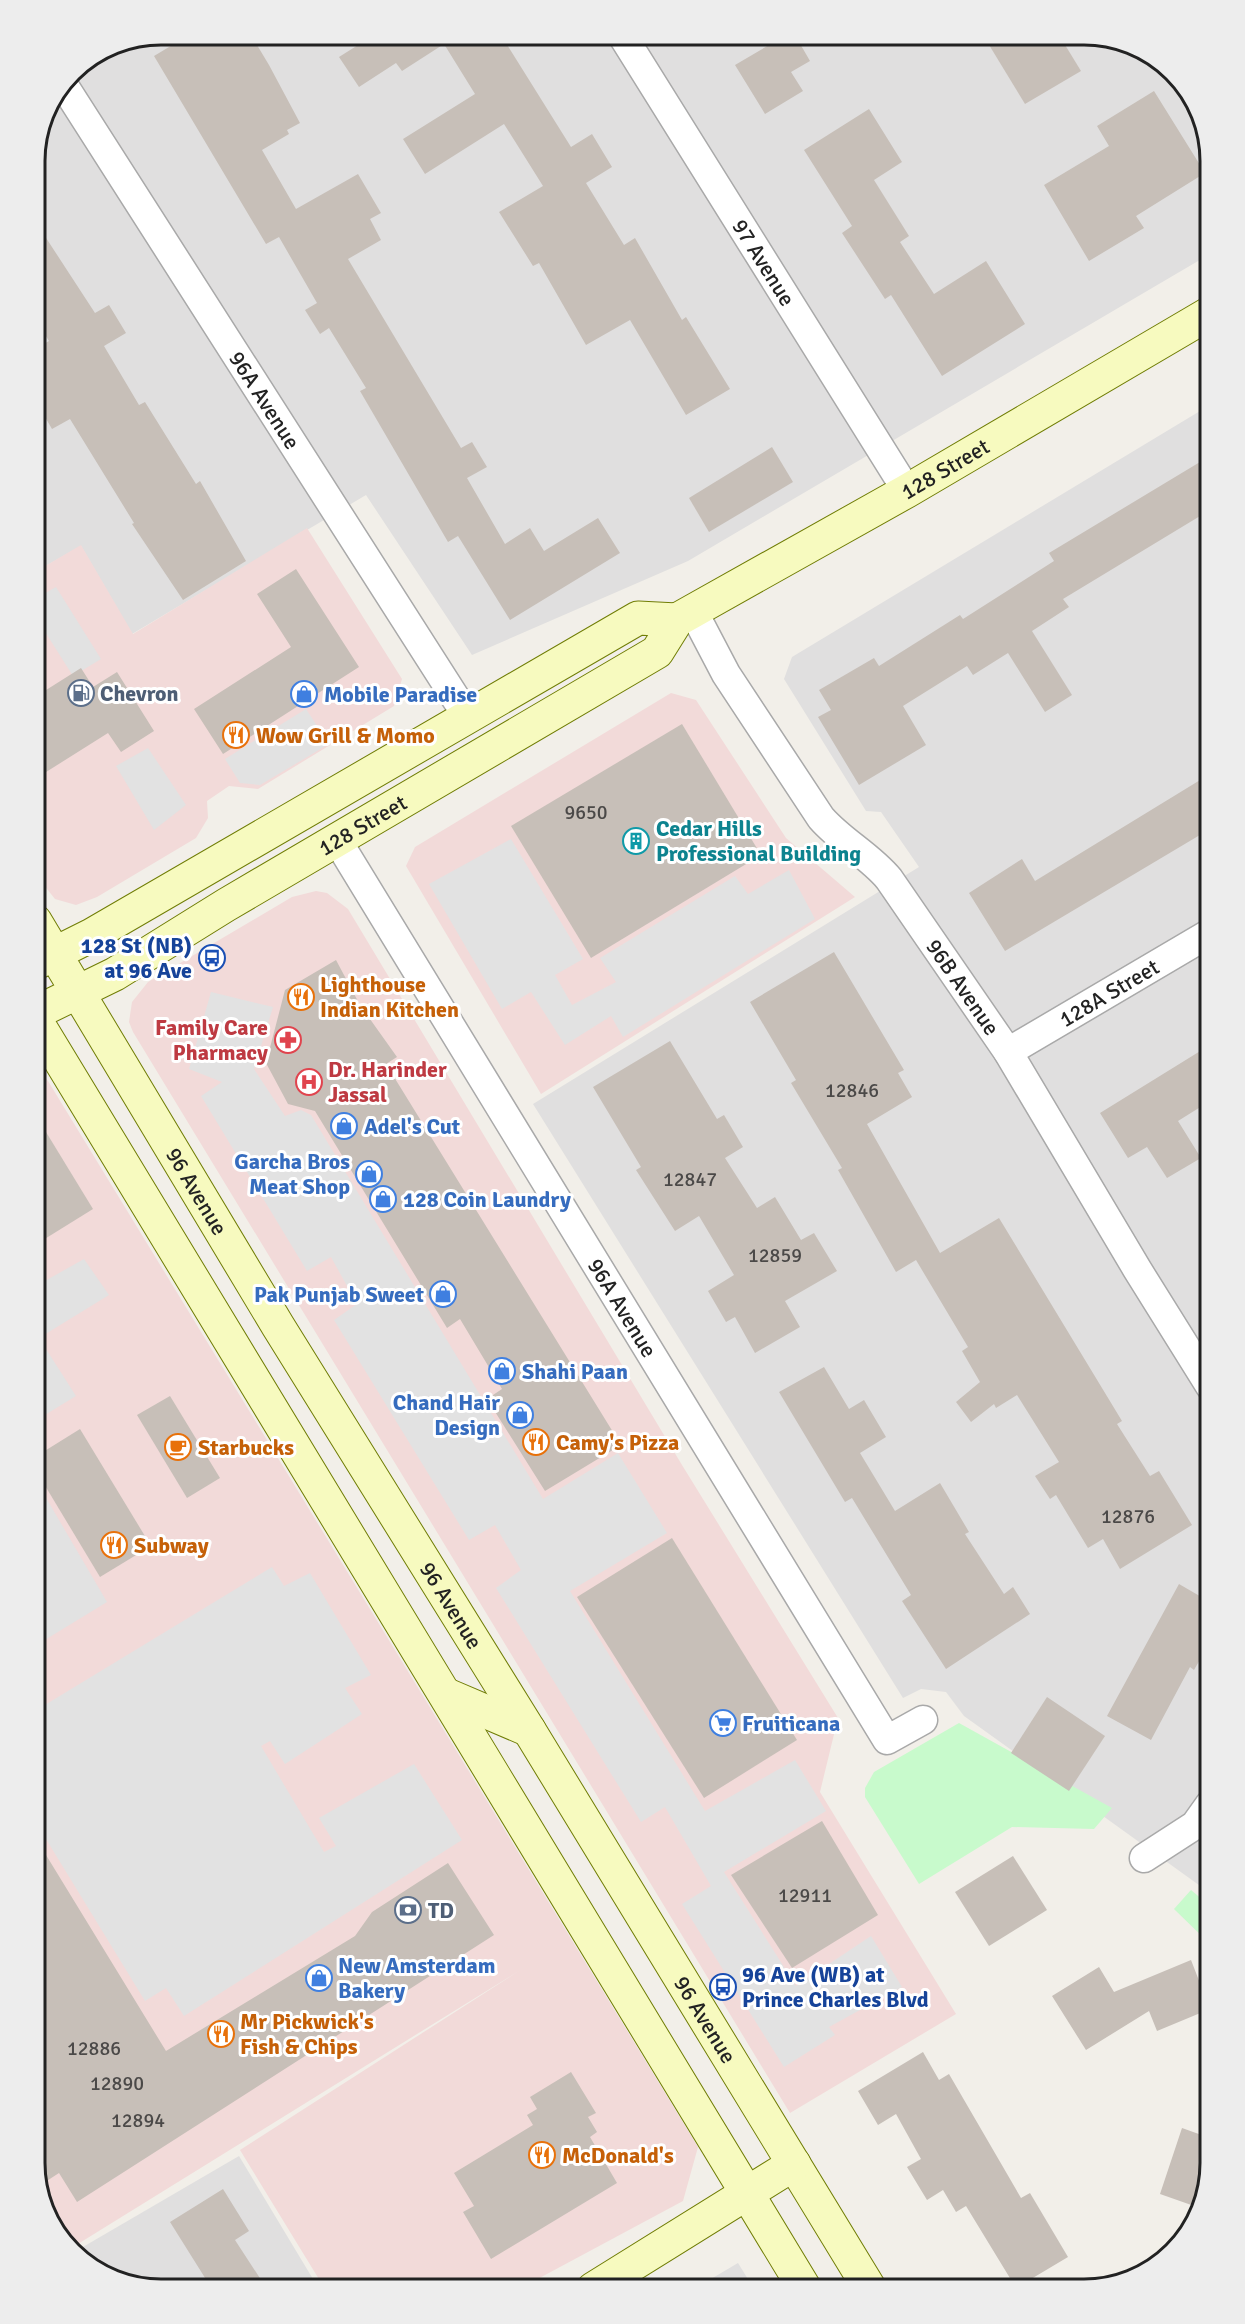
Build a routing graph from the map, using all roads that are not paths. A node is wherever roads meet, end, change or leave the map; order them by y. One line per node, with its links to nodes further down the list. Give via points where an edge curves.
1 (628, 45): 4 (street, 97 Avenue)
2 (68, 91): 6 (street, 96A Avenue)
3 (1200, 319): 4 (main road, 128 Street)
4 (907, 491): 5 (main road, 128 Street)
5 (685, 615): 6 (main road, 128 Street, via 638,618); 7 (main road, 128 Street, via 657,652); 13 (street, 96B Avenue, via 821,818 889,879)
6 (467, 716): 9 (main road, 128 Street, via 92,935)
7 (337, 840): 10 (main road, 128 Street, via 116,974); 18 (street, 96A Avenue, via 887,1740)
8 (1200, 939): 13 (street, 128A Street)
9 (45, 958): 10 (main road, 96 Avenue)
10 (78, 992): 11 (main road, 128 Street); 16 (main road, 96 Avenue)
11 (45, 1008)
12 (45, 1035): 15 (main road)
13 (1008, 1052): 14 (street, 96B Avenue)
14 (1200, 1370)
15 (348, 1532): 16 (main road); 17 (main road)
16 (442, 1592): 19 (main road, 96 Avenue)
17 (447, 1695): 19 (main road); 23 (main road)
18 (923, 1720)
19 (529, 1730): 22 (main road, 96 Avenue)
20 (1200, 1818): 21 (street)
21 (1144, 1858)
22 (794, 2164): 23 (main road); 26 (main road, 96 Avenue)
23 (748, 2192): 24 (main road); 25 (main road)
24 (609, 2279)
25 (800, 2279)
26 (864, 2279)

